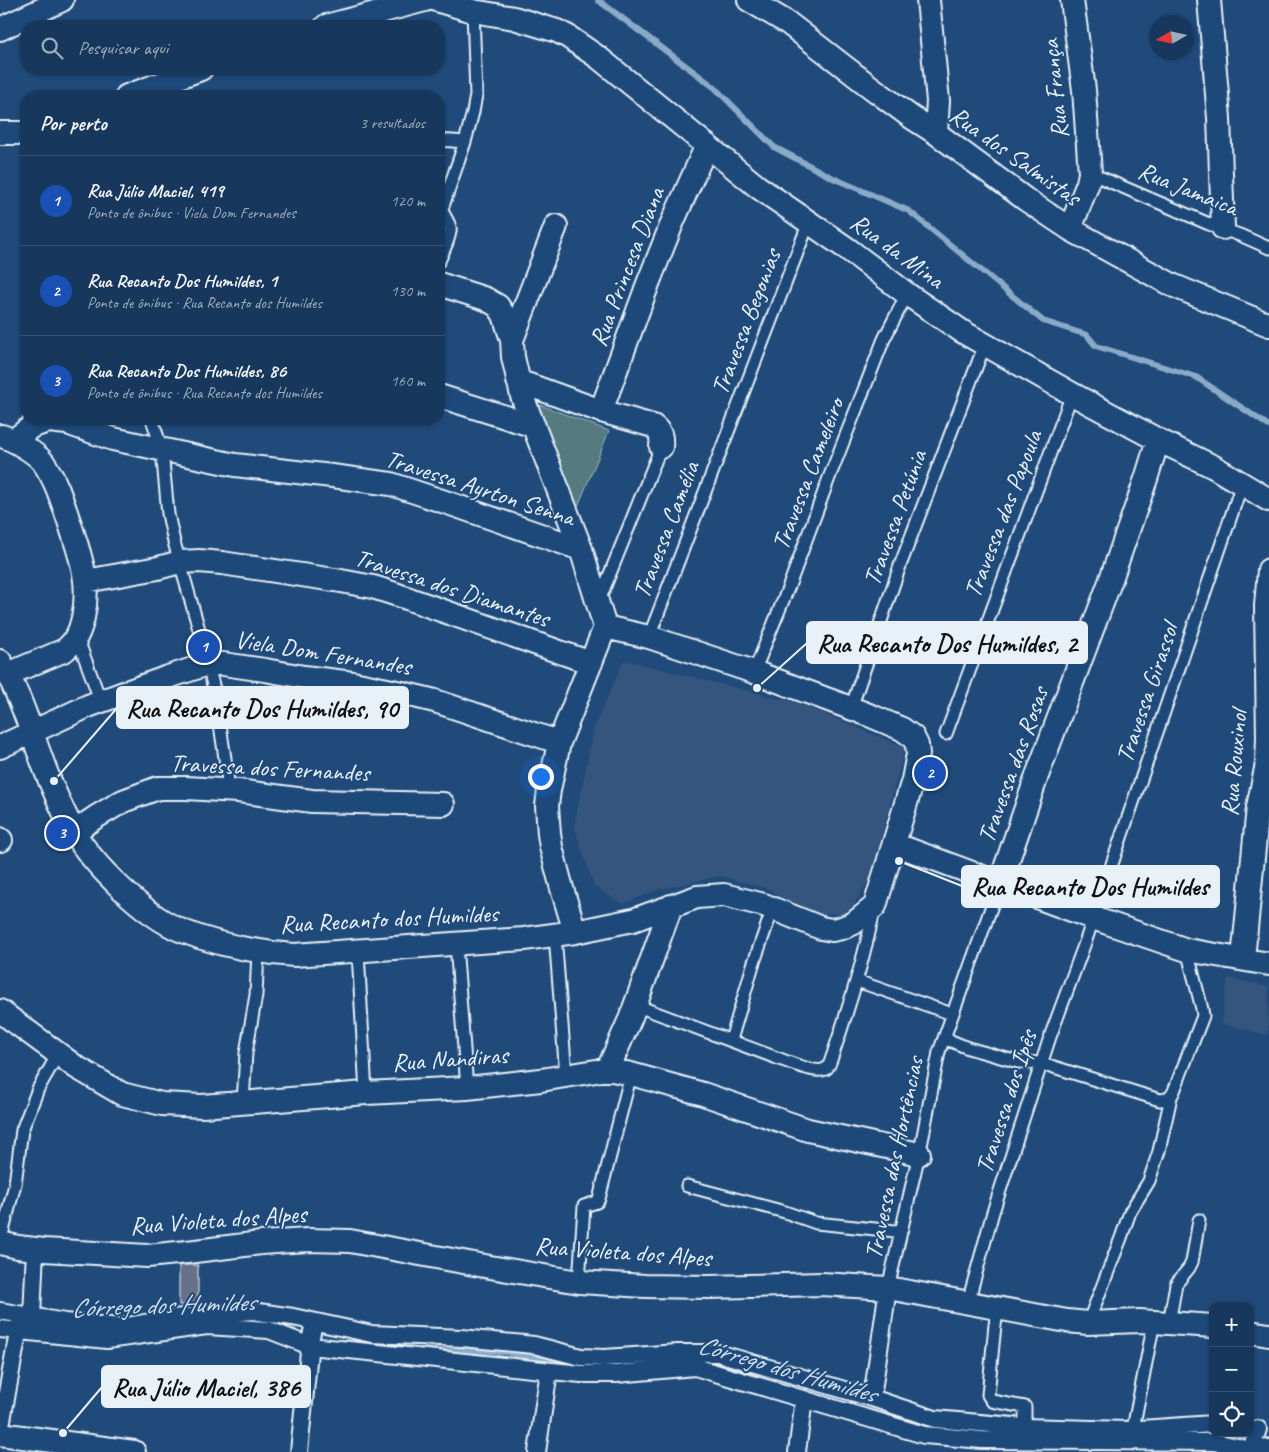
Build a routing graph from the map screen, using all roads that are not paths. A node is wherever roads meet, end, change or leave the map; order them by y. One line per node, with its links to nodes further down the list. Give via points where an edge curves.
1 (62, 0): 14 (street)
2 (425, 0): 12 (street)
3 (436, 0): 10 (street, Rua da Mina)
4 (497, 0): 11 (street)
5 (749, 0): 13 (street, Rua dos Salmistas)
6 (784, 0): 13 (street)
7 (928, 0): 17 (street, via 938,101)
8 (1072, 0): 21 (street, Rua França)
9 (1209, 0): 26 (street, via 1219,118)
10 (473, 11): 11 (street, Rua da Mina); 19 (lane, via 476,94)
11 (514, 18): 20 (street, Rua da Mina, via 567,36)
12 (349, 20)
13 (788, 22): 17 (street, Rua dos Salmistas, via 868,86)
14 (0, 29)
15 (185, 75): 16 (street)
16 (143, 90)
17 (936, 133): 27 (street, Rua dos Salmistas)
18 (445, 140): 19 (lane)
19 (465, 142): 22 (lane)
20 (707, 145): 24 (street, Rua da Mina, via 758,187); 38 (street, Rua Princesa Diana, via 649,281)
21 (1090, 173): 26 (lane, Rua Jamaica); 27 (street, Rua França)
22 (445, 200)
23 (445, 216): 28 (lane, via 451,232)
24 (809, 222): 31 (street, Rua da Mina); 44 (lane, Travessa Begonias)
25 (556, 226): 33 (street)
26 (1223, 228): 29 (lane, Rua Jamaica)
27 (1070, 229): 32 (street, Rua dos Salmistas, via 1172,285)
28 (445, 246)
29 (1269, 248)
30 (445, 286): 33 (street, via 498,306)
31 (907, 294): 34 (street, Rua da Mina); 62 (lane, Travessa Cameleiro, via 884,339)
32 (1269, 325)
33 (512, 340): 35 (street)
34 (985, 344): 36 (street, Rua da Mina); 64 (lane, Travessa Petúnia, via 901,563)
35 (518, 381): 38 (street); 42 (street)
36 (1072, 394): 45 (street, Rua da Mina); 66 (lane, Travessa das Papoula)
37 (445, 398): 42 (street)
38 (601, 411): 46 (street, via 653,426 662,438)
39 (37, 425): 43 (street, Travessa Ayrton Senna)
40 (73, 425): 47 (street, Travessa Ayrton Senna, via 113,439)
41 (154, 425): 47 (lane)
42 (534, 426): 50 (street)
43 (7, 438): 53 (street, via 41,460 50,473)
44 (726, 438): 57 (lane, Travessa Camélia)
45 (1158, 440): 48 (street, Rua da Mina); 74 (street, Travessa das Rosas)
46 (661, 447): 54 (lane)
47 (162, 450): 50 (street, Travessa Ayrton Senna, via 235,465 391,484); 51 (lane, via 168,514)
48 (1242, 484): 49 (street, Rua da Mina); 78 (lane, Travessa Girassol)
49 (1269, 500)
50 (581, 549): 54 (street)
51 (180, 562): 53 (street, Travessa dos Diamantes); 59 (street, Travessa dos Diamantes, via 222,564 373,587); 60 (lane)
52 (1269, 570): 58 (street, Rua Rouxinol)
53 (86, 581): 56 (street, via 87,598)
54 (599, 603): 55 (street)
55 (605, 627): 57 (street); 59 (street)
56 (78, 637): 61 (street, via 65,650); 63 (lane)
57 (649, 637): 62 (street)
58 (1267, 655): 71 (street, Rua Rouxinol, via 1268,737)
59 (591, 663): 79 (street, via 560,743 547,806 551,847 561,885)
60 (208, 664): 63 (street, Viela Dom Fernandes); 67 (street, Viela Dom Fernandes, via 402,693 436,701); 69 (lane)
61 (4, 668): 65 (street, Rua Recanto dos Humildes)
62 (754, 672): 64 (street)
63 (101, 702): 65 (street, Viela Dom Fernandes)
64 (851, 708): 73 (street, via 902,729 913,737 917,745 913,780)
65 (32, 732): 68 (street, Viela Dom Fernandes); 72 (street, Rua Recanto dos Humildes, via 46,773)
66 (946, 734)
67 (552, 740)
68 (0, 748)
69 (229, 791): 70 (street, Travessa dos Fernandes, via 312,801); 72 (street, Travessa dos Fernandes, via 158,788 123,800)
70 (443, 804)
71 (1263, 808): 84 (street, Rua Rouxinol)
72 (74, 832): 82 (street, Rua Recanto dos Humildes, via 102,869 148,910 178,929)
73 (894, 844): 74 (street); 76 (street)
74 (1000, 883): 78 (street); 89 (lane, Travessa das Hortências)
75 (671, 906): 77 (street, Rua Recanto dos Humildes, via 697,897 724,895); 79 (street, Rua Recanto dos Humildes, via 633,920); 87 (street)
76 (875, 906): 77 (street, Rua Recanto dos Humildes, via 854,923 832,930); 86 (lane)
77 (773, 908): 91 (lane)
78 (1093, 918): 81 (street); 93 (lane, Travessa dos Ipês)
79 (565, 934): 80 (street, Rua Recanto dos Humildes); 96 (lane)
80 (456, 944): 83 (street, Rua Recanto dos Humildes); 97 (lane)
81 (1187, 950): 84 (street); 99 (lane, via 1203,1016)
82 (258, 952): 83 (street, Rua Recanto dos Humildes, via 294,955); 100 (lane, via 256,996)
83 (358, 952): 98 (lane)
84 (1243, 960): 85 (street)
85 (1269, 964)
86 (857, 981): 89 (lane); 91 (lane, via 831,1060 825,1069 810,1069)
87 (635, 1005): 91 (lane); 94 (street)
88 (0, 1012): 92 (street, Rua Nandiras)
89 (952, 1014): 90 (lane, Travessa das Hortências)
90 (944, 1038): 93 (lane, Travessa das Hortências, via 1018,1062); 101 (lane, Travessa das Hortências)
91 (731, 1040)
92 (58, 1054): 100 (street, Rua Nandiras, via 122,1094 142,1100 202,1106); 105 (lane, via 38,1089 22,1130 15,1184)
93 (1041, 1063): 99 (lane, Travessa das Hortências); 109 (lane, Travessa dos Ipês)
94 (608, 1069): 95 (street, Rua Nandiras); 96 (street, Rua Nandiras)
95 (631, 1074): 101 (street, Rua Nandiras, via 704,1094 808,1130); 107 (lane, via 599,1199 584,1206)
96 (566, 1076): 97 (street, Rua Nandiras)
97 (467, 1088): 98 (street, Rua Nandiras)
98 (366, 1093): 100 (street, Rua Nandiras)
99 (1166, 1098): 115 (lane, via 1162,1141 1149,1181 1130,1212)
100 (242, 1102)
101 (919, 1154): 104 (lane, Travessa das Hortências)
102 (687, 1186): 104 (lane, via 816,1222)
103 (1200, 1220): 113 (lane, via 1192,1262 1176,1284)
104 (902, 1230): 108 (lane, Travessa das Hortências)
105 (0, 1243): 106 (street, Rua Violeta dos Alpes)
106 (35, 1249): 107 (street, Rua Violeta dos Alpes, via 147,1256 262,1243 350,1241); 112 (street)
107 (578, 1282): 108 (street, Rua Violeta dos Alpes, via 709,1287 822,1284)
108 (888, 1288): 109 (street, Rua Violeta dos Alpes); 124 (street)
109 (968, 1302): 110 (street, Rua Violeta dos Alpes)
110 (998, 1309): 115 (street, Rua Violeta dos Alpes); 131 (lane, via 988,1395 992,1401 1025,1407)
111 (0, 1311): 112 (street)
112 (22, 1322): 114 (street, via 122,1327 173,1318 252,1311); 117 (street); 120 (street, via 107,1340 207,1326 269,1330); 133 (street)
113 (1162, 1322): 115 (street, Rua Violeta dos Alpes); 116 (street, Rua Violeta dos Alpes); 127 (lane)
114 (314, 1323): 120 (street); 121 (street, via 372,1334 534,1345 581,1357)
115 (1088, 1323)
116 (1209, 1326)
117 (0, 1329)
118 (1254, 1332): 119 (street)
119 (1269, 1334)
120 (310, 1344): 122 (street); 137 (street)
121 (638, 1364): 122 (street, via 581,1374); 123 (street, via 678,1353 718,1353); 125 (street, via 695,1367)
122 (549, 1371): 138 (street)
123 (836, 1388): 124 (street); 126 (street)
124 (872, 1398): 131 (street, via 935,1419)
125 (804, 1399): 126 (street); 139 (street)
126 (830, 1406): 131 (street, via 924,1435 982,1440)
127 (1133, 1429): 130 (street); 131 (street)
128 (1259, 1430): 135 (street)
129 (1209, 1431): 131 (street)
130 (1209, 1431)
131 (1014, 1433)
132 (1226, 1437): 135 (street)
133 (5, 1438): 136 (street)
134 (1269, 1448): 135 (street)
135 (1251, 1449)
136 (134, 1452)
137 (298, 1452)
138 (537, 1452)
139 (797, 1452)

